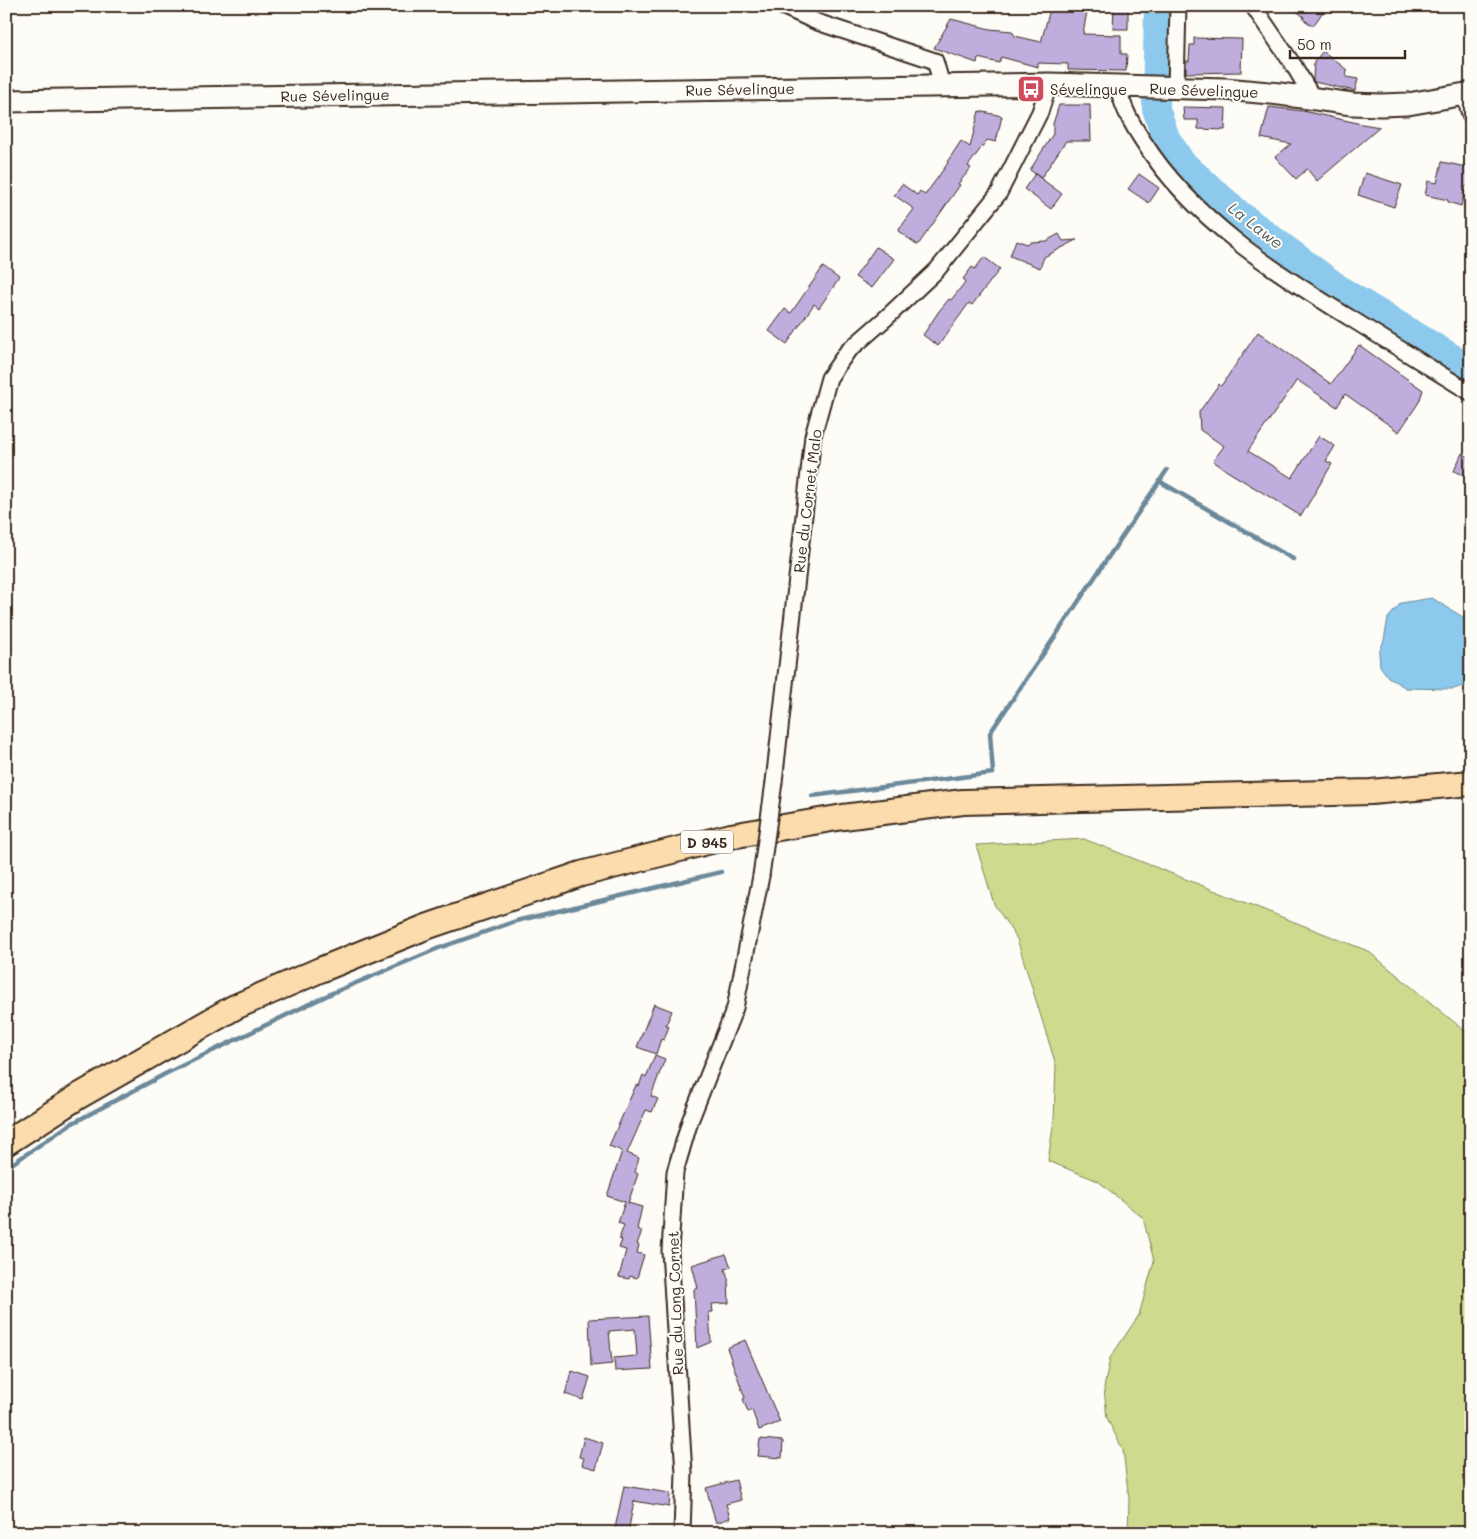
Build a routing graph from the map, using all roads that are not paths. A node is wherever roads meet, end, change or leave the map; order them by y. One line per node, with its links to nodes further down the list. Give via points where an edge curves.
1 (782, 6): 5 (street, via 817,22 935,62)
2 (1178, 6): 7 (street)
3 (1253, 6): 9 (street)
4 (1049, 84): 5 (main road, Rue Sévelingue); 6 (main road, Rue Sévelingue); 14 (street, Rue du Cornet Malo, bridge, via 1040,112 999,193 937,270 847,352 829,378 813,436)
5 (942, 85): 10 (main road, Rue Sévelingue)
6 (1128, 87): 7 (main road, Rue Sévelingue); 12 (street, via 1121,101 1133,126 1158,164 1195,206 1246,249 1318,298)
7 (1172, 88): 9 (main road, Rue Sévelingue, via 1225,89)
8 (1468, 94): 9 (main road, Rue Sévelingue, via 1381,105); 11 (street)
9 (1313, 98)
10 (6, 101)
11 (1471, 117)
12 (1471, 393)
13 (1471, 783): 15 (main road, D 945, via 1371,792 963,802 731,836 581,874 426,927 320,970 235,1007 80,1096)
14 (761, 876): 16 (street, Rue du Long Cornet, via 735,1008 690,1121 675,1172 670,1251 684,1473)
15 (6, 1143)
16 (682, 1533)

